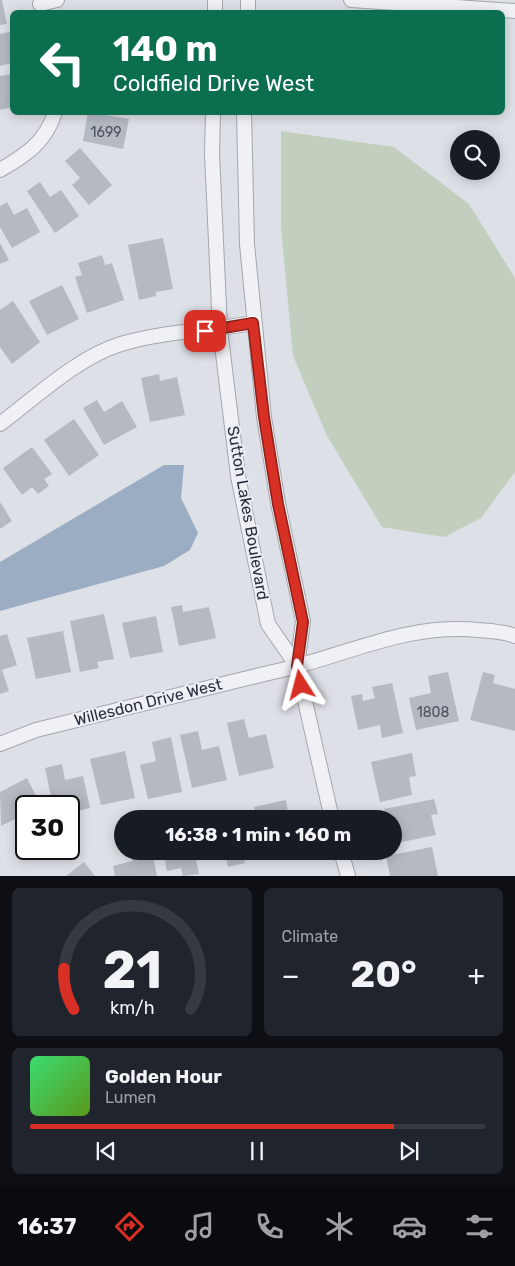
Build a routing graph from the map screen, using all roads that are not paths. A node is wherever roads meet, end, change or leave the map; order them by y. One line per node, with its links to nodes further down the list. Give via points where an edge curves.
1 (57, 0): 4 (street)
2 (350, 0): 3 (street)
3 (410, 2): 5 (street)
4 (40, 6)
5 (494, 10)
6 (213, 115): 11 (street, Sutton Lakes Boulevard)
7 (244, 115): 10 (street, Sutton Lakes Boulevard, via 247,244)
8 (53, 119): 9 (street, via 41,142)
9 (0, 170)
10 (253, 323): 11 (street); 14 (street, Sutton Lakes Boulevard, via 278,504 303,622)
11 (220, 329): 12 (street, via 120,344 86,360); 14 (street, Sutton Lakes Boulevard, via 238,476 268,624)
12 (0, 424)
13 (515, 636): 14 (street, Willesdon Drive West, via 465,628 425,630 358,646)
14 (297, 666): 15 (street, Willesdon Drive West, via 36,730); 16 (street, Sutton Lakes Boulevard)
15 (0, 744)
16 (330, 810)
17 (344, 860): 18 (street)
18 (348, 876)

